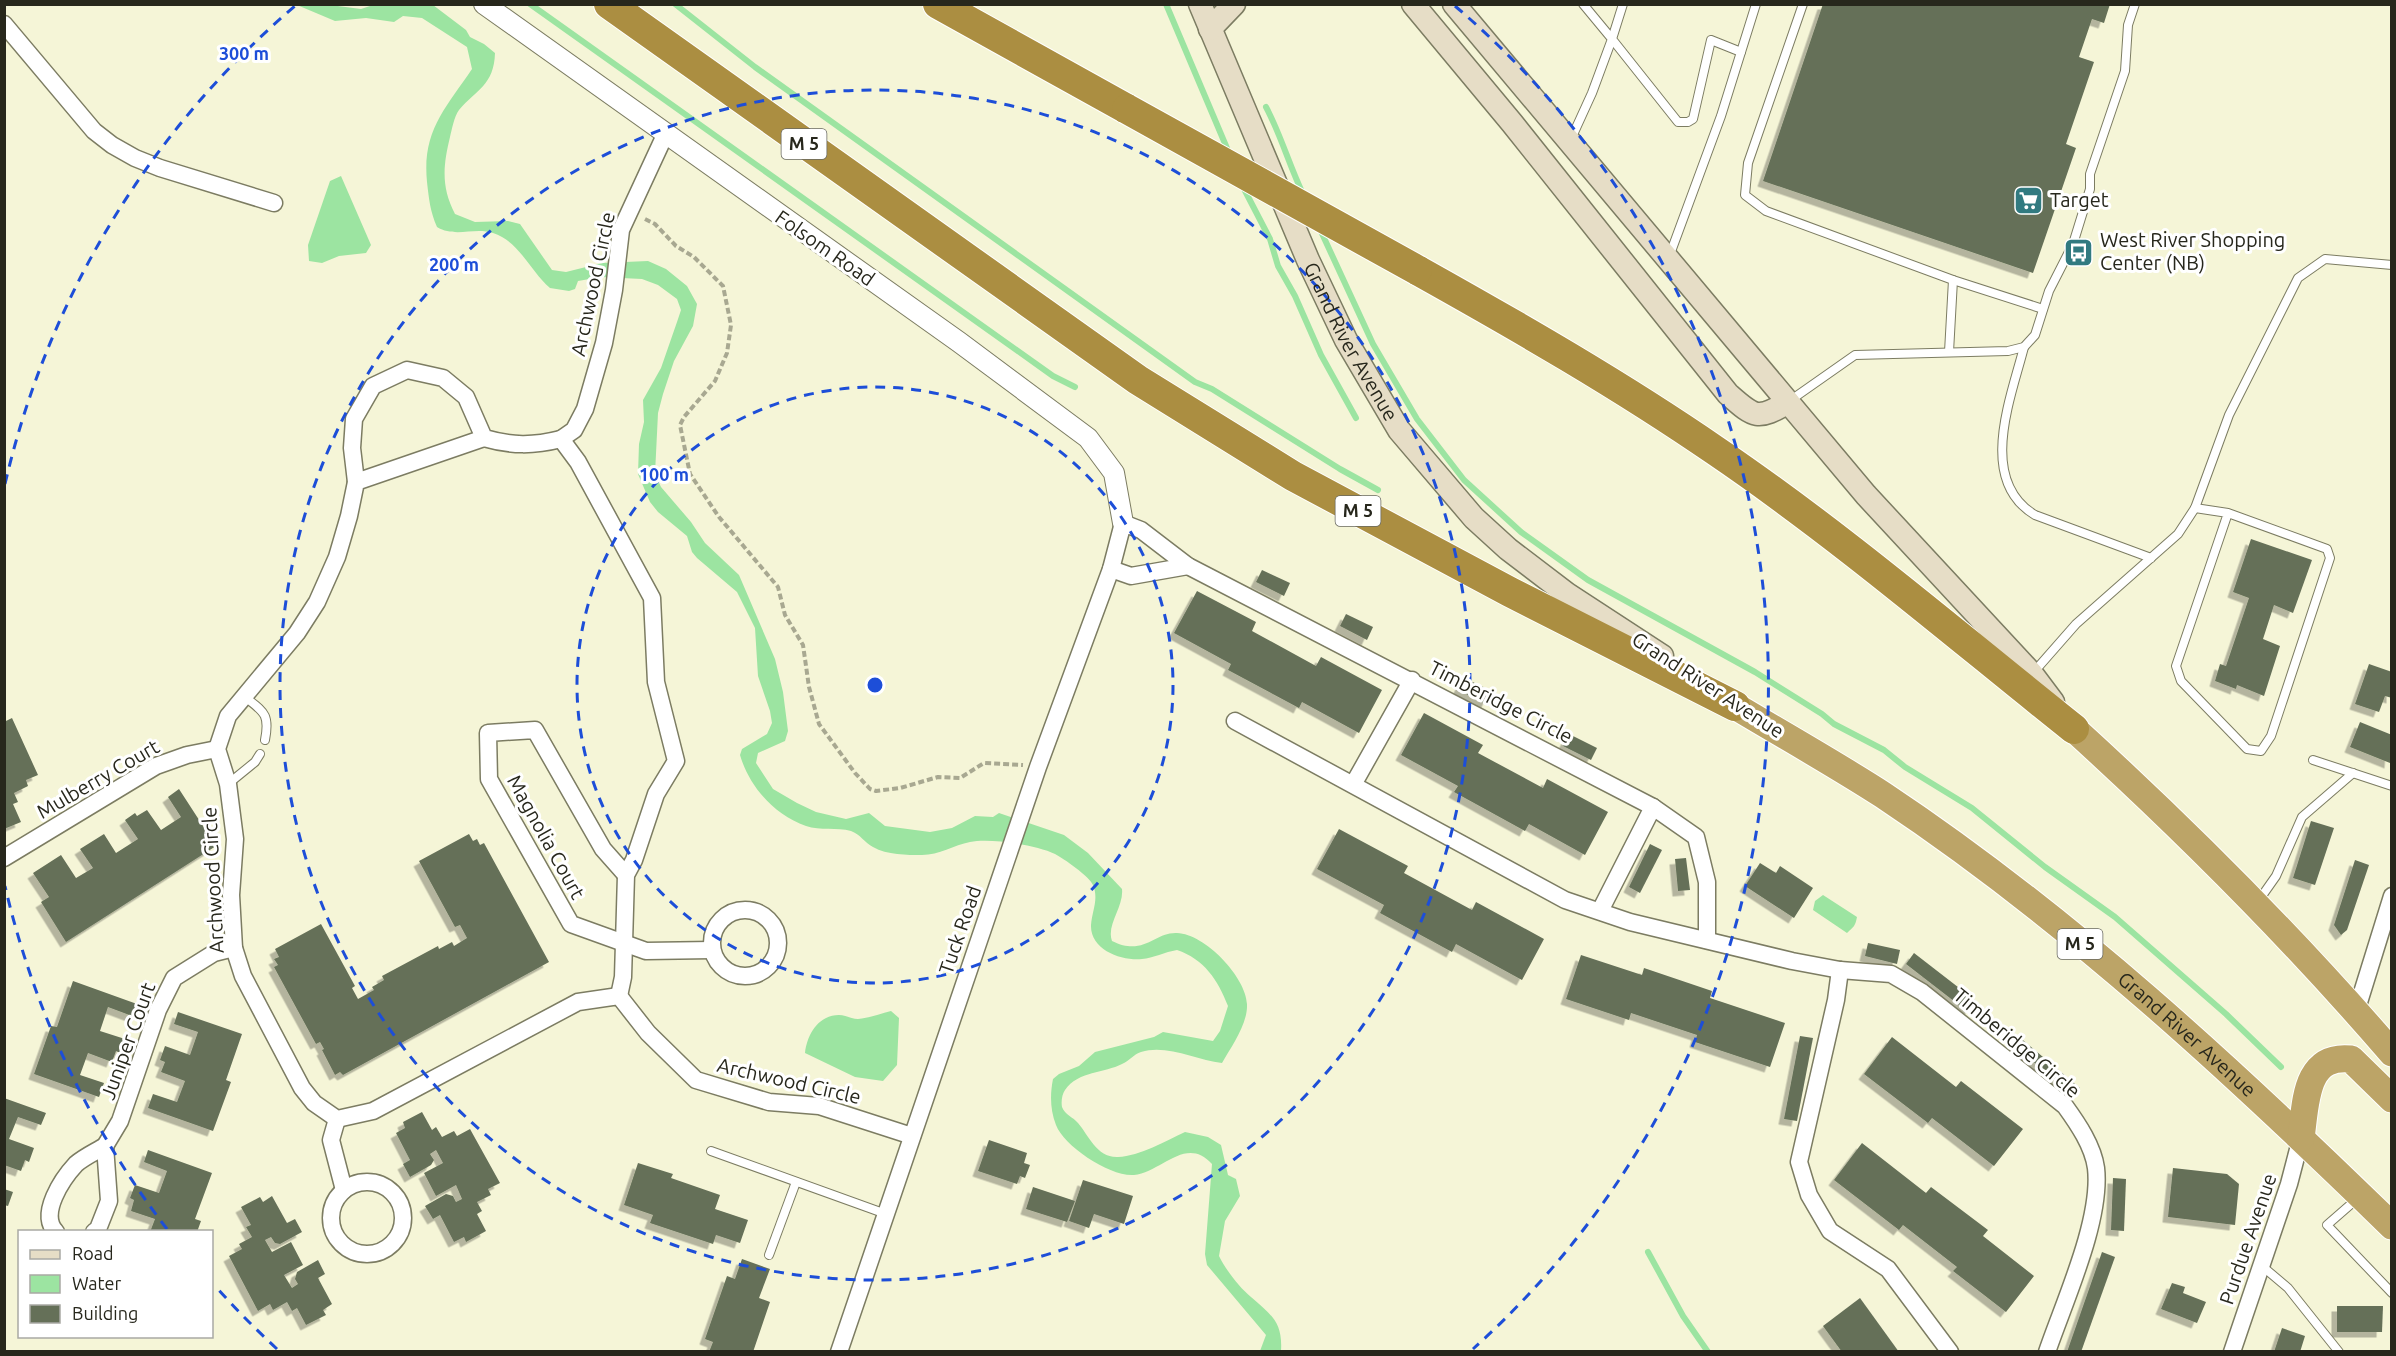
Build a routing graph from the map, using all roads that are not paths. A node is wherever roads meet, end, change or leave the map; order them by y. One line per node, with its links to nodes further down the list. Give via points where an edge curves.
1 (484, 4): 19 (street, Folsom Road)
2 (609, 4): 40 (highway, M 5, via 1157,392 1293,476)
3 (938, 4): 42 (highway, bridge, via 1558,350 1715,450 1822,526)
4 (1200, 4): 14 (main road, Grand River Avenue)
5 (1234, 4): 14 (main road)
6 (1413, 4): 17 (main road)
7 (1454, 4): 18 (main road)
8 (1583, 4): 15 (lane)
9 (1623, 4): 15 (lane)
10 (1756, 4): 16 (lane)
11 (1803, 4): 23 (lane, via 1748,164 1745,195 1766,212)
12 (2135, 4): 24 (lane, via 2128,25 2125,71 2090,174 2088,196 2073,244)
13 (4, 24): 20 (street, via 94,131 112,145 160,168)
14 (1210, 29): 40 (main road, Grand River Avenue, via 1336,320 1399,430 1474,518 1508,549 1567,594)
15 (1612, 39): 16 (lane, via 1678,122 1692,118 1711,40); 18 (lane, via 1592,93)
16 (1741, 52): 21 (lane)
17 (1512, 123): 18 (main road); 27 (main road, via 1728,394 1752,415 1767,415)
18 (1562, 134): 21 (main road)
19 (665, 135): 29 (street, Archwood Circle, via 621,230 604,343 585,409 574,430); 33 (street, Folsom Road, via 1088,438 1114,473)
20 (274, 203)
21 (1668, 260): 27 (main road)
22 (2391, 265): 31 (lane, via 2325,259 2298,278 2229,415)
23 (1953, 280): 24 (lane); 26 (lane)
24 (2043, 309): 25 (lane, via 2035,335)
25 (2024, 347): 26 (lane); 34 (lane, via 2001,435 2005,475 2022,508)
26 (1949, 352): 27 (lane, via 1856,355)
27 (1788, 402): 37 (main road, via 1866,495)
28 (484, 438): 29 (street, via 507,445 535,445); 30 (street); 30 (street, via 466,397 443,378 408,370 374,386 354,419)
29 (561, 439): 53 (street, via 578,462 652,598 656,682 676,761 656,794)
30 (356, 482): 39 (street, via 337,557 318,602)
31 (2195, 508): 32 (lane); 34 (lane, via 2178,534)
32 (2228, 513): 32 (lane, via 2327,549 2330,558 2271,736 2261,751 2247,749 2181,681 2176,666)
33 (1123, 523): 35 (street, Timberidge Circle, via 1141,530); 36 (street, Tuck Road)
34 (2151, 558): 37 (lane, via 2076,624)
35 (1188, 566): 36 (street, via 1131,576); 38 (street, Timberidge Circle)
36 (1111, 569): 67 (street, Tuck Road, via 1038,767)
37 (2032, 675): 42 (main road)
38 (1412, 680): 48 (street); 51 (street, Timberidge Circle)
39 (244, 697): 43 (lane, via 264,712 268,723); 44 (street, via 228,716)
40 (1736, 706): 68 (highway, Grand River Avenue / M 5, via 1883,795 2029,902 2180,1027)
41 (1235, 721): 48 (street, Timberidge Circle)
42 (2074, 729): 55 (highway, via 2165,812)
43 (265, 740)
44 (217, 749): 49 (street, Archwood Circle); 52 (street, Mulberry Court, via 156,766)
45 (260, 754): 49 (lane)
46 (2313, 760): 47 (lane)
47 (2353, 773): 50 (lane); 55 (lane, via 2302,817 2276,876)
48 (1354, 783): 56 (street, Timberidge Circle, via 1565,900)
49 (228, 784): 59 (street, Archwood Circle, via 235,839 231,895)
50 (2391, 786)
51 (1653, 807): 56 (street); 57 (street, Timberidge Circle, via 1696,837 1707,882)
52 (4, 858)
53 (626, 875): 58 (street); 58 (street, Magnolia Court, via 603,849 535,730 488,733 489,779 571,924)
54 (2391, 896): 63 (street)
55 (2255, 905): 63 (highway)
56 (1600, 911): 57 (street, Timberidge Circle)
57 (1707, 940): 61 (street, Timberidge Circle)
58 (622, 942): 60 (street, Magnolia Court, via 646,951); 62 (street)
59 (234, 948): 66 (street, Archwood Circle, via 243,976 302,1088 314,1103); 69 (street, Juniper Court, via 214,953 174,978 158,1010 120,1121)
60 (712, 950): 60 (street, via 723,969 733,974 755,975 773,963 778,941 770,921 752,910 741,910 715,928)
61 (1840, 970): 82 (street, via 1799,1162 1809,1194 1830,1231 1888,1269); 83 (street, Timberidge Circle, via 1891,974 1922,992 2066,1106 2083,1131 2096,1168 2088,1236)
62 (619, 996): 66 (street, via 578,1002 373,1111); 67 (street, Archwood Circle, via 648,1033 696,1080 769,1102 819,1106)
63 (2356, 1012): 64 (highway)
64 (2391, 1053)
65 (2391, 1099): 68 (highway, via 2351,1059 2327,1060 2310,1086)
66 (337, 1119): 72 (street, via 331,1140)
67 (912, 1136): 74 (street, Tuck Road)
68 (2301, 1138): 73 (highway, Grand River Avenue / M 5); 79 (street, Purdue Avenue)
69 (105, 1146): 76 (street, Juniper Court, via 78,1163 60,1184 50,1212); 77 (street, via 109,1201)
70 (711, 1150): 71 (lane)
71 (796, 1182): 74 (lane); 78 (lane)
72 (344, 1190): 72 (street, via 332,1208 331,1220 339,1240 369,1254 390,1245 402,1224 398,1200 380,1184 355,1184)
73 (2360, 1196): 75 (highway, Grand River Avenue / M 5); 80 (lane, via 2327,1225)
74 (885, 1214): 81 (street, Tuck Road)
75 (2391, 1226)
76 (54, 1230)
77 (97, 1230)
78 (769, 1255)
79 (2261, 1265): 84 (street, Purdue Avenue); 85 (lane, via 2288,1288)
80 (2391, 1293)
81 (839, 1352)
82 (1950, 1352)
83 (2047, 1352)
84 (2232, 1352)
85 (2339, 1352)

